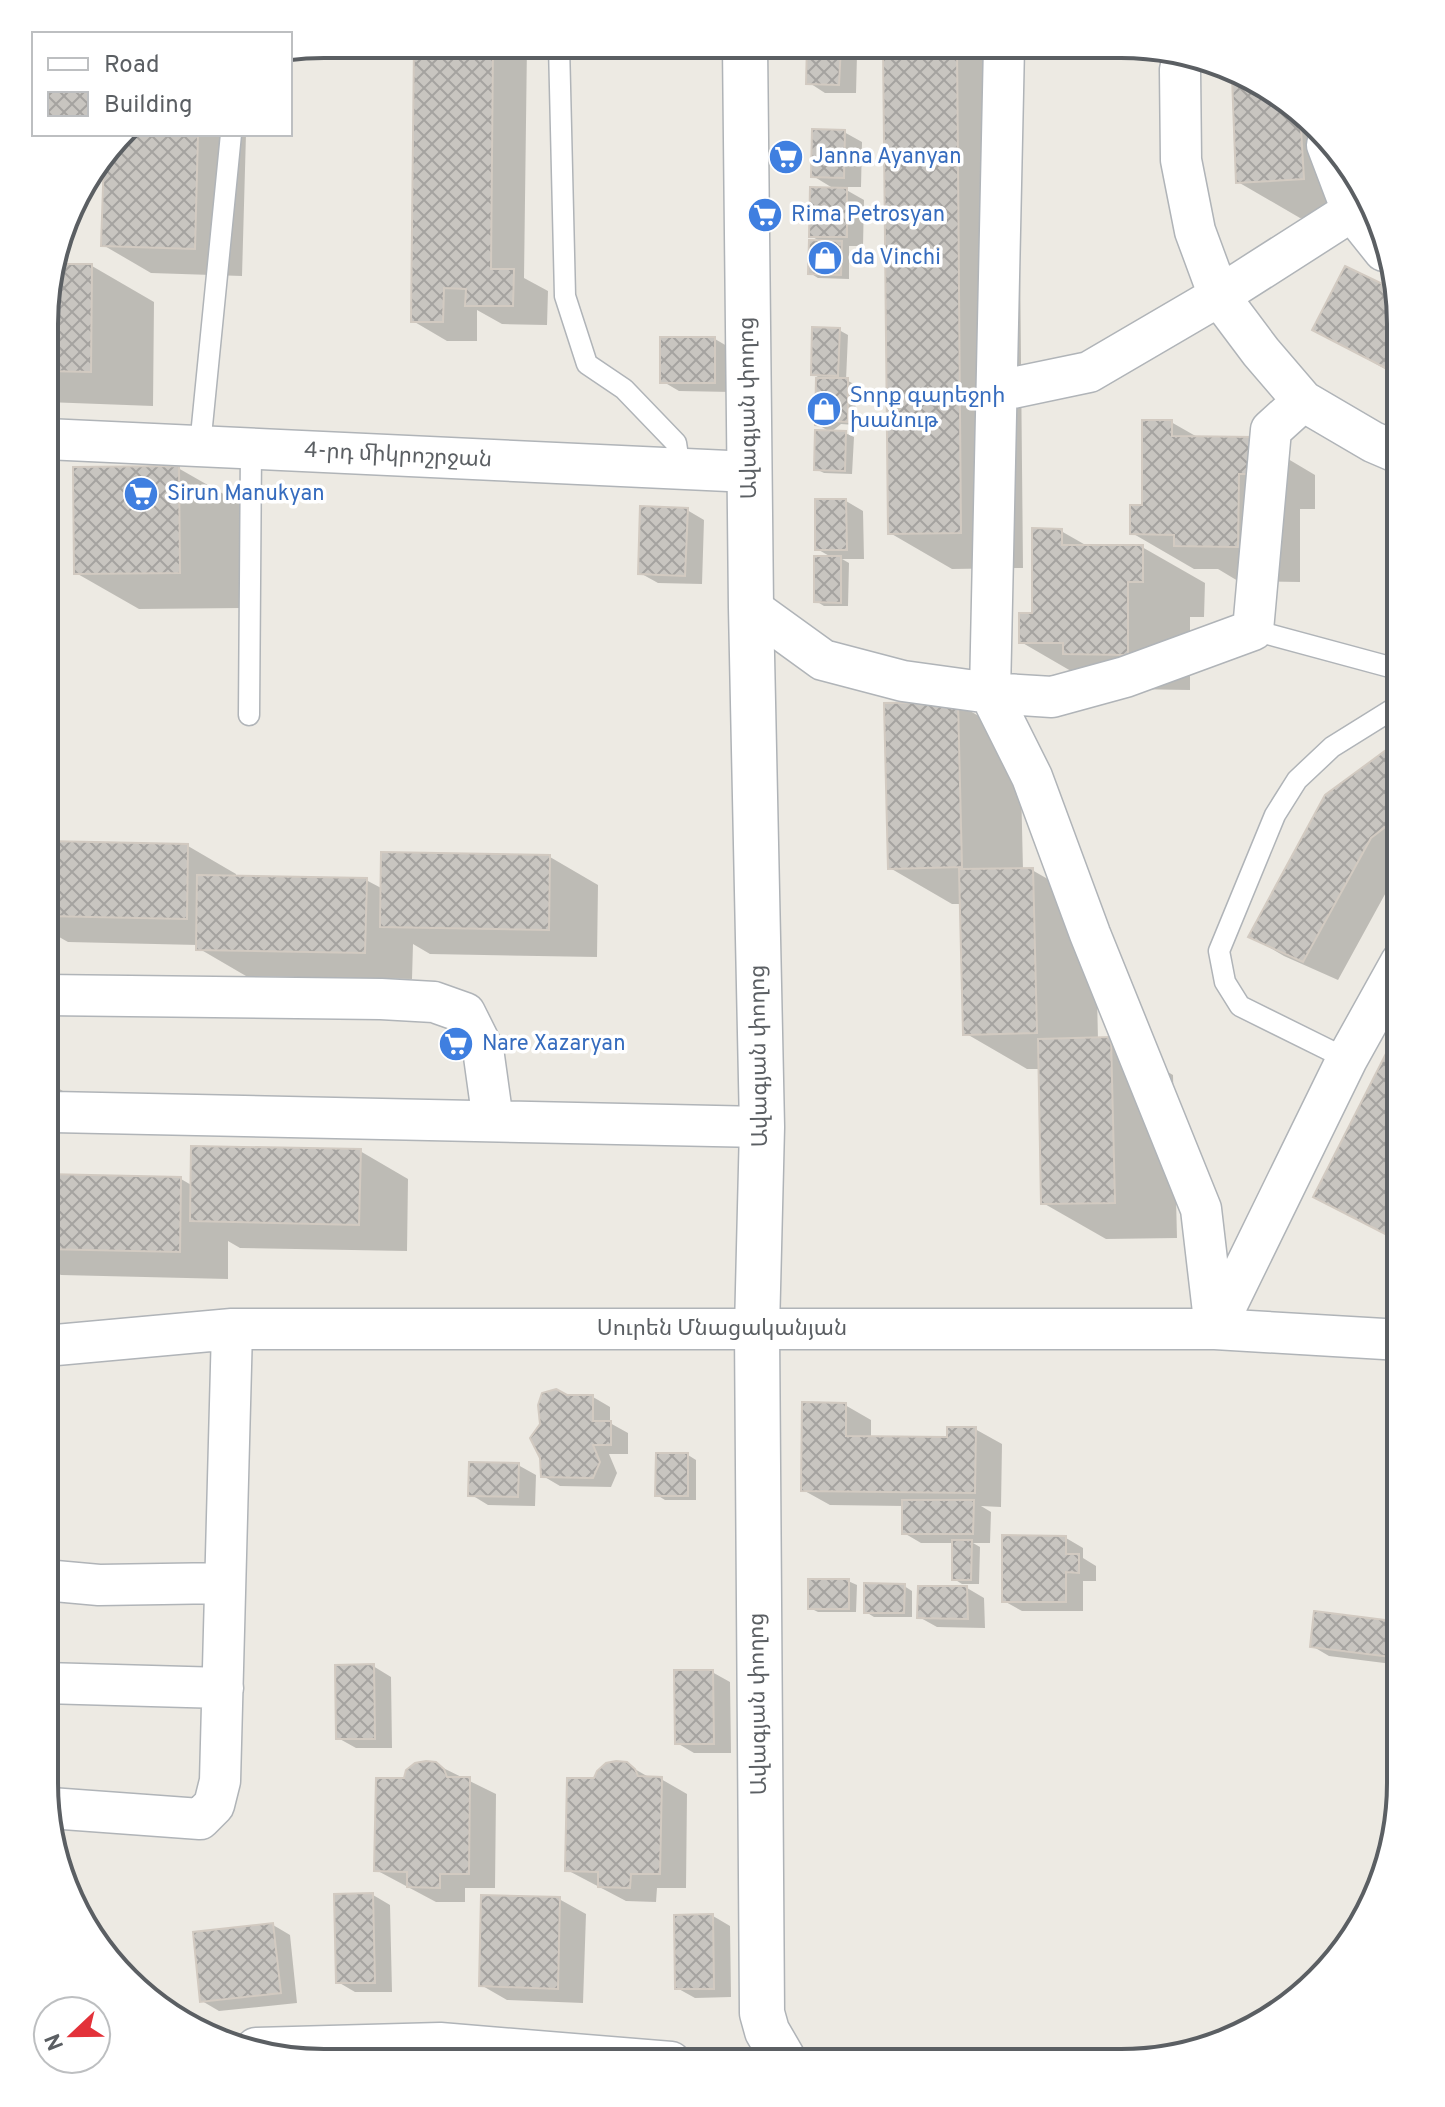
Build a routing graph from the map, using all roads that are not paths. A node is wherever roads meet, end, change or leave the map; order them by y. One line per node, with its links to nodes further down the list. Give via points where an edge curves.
1 (559, 58): 16 (lane, via 565,296 587,364 624,389 676,443)
2 (745, 58): 17 (street, Ավագյան փողոց)
3 (1004, 58): 10 (street)
4 (1181, 65): 9 (street, via 1181,160 1195,231)
5 (231, 136): 13 (lane)
6 (1336, 168): 7 (street)
7 (1352, 211): 8 (street); 9 (street)
8 (1372, 236)
9 (1219, 296): 10 (street, via 1089,372); 11 (street)
10 (998, 391): 21 (street)
11 (1303, 401): 14 (street); 19 (street, via 1271,430)
12 (58, 440): 13 (street, 4-րդ միկրոշրջան)
13 (200, 446): 15 (street, 4-րդ միկրոշրջան)
14 (1387, 448)
15 (251, 449): 16 (street, 4-րդ միկրոշրջան); 23 (lane)
16 (680, 469): 17 (street, 4-րդ միկրոշրջան)
17 (750, 472): 18 (street, Ավագյան փողոց)
18 (751, 608): 21 (street, via 823,660 903,681); 29 (street, Ավագյան փողոց)
19 (1253, 630): 20 (lane); 21 (street, via 1125,677 1052,697)
20 (1387, 666)
21 (990, 693): 32 (street, via 1032,777 1201,1209)
22 (1387, 713): 26 (lane, via 1332,747 1297,780 1275,815 1219,951 1225,982 1240,1006)
23 (249, 715)
24 (1387, 988): 26 (street)
25 (58, 995): 28 (street, via 434,1002 465,1013 483,1049)
26 (1347, 1059): 32 (street)
27 (58, 1112): 28 (street)
28 (493, 1121): 29 (street)
29 (762, 1127): 31 (street, Ավագյան փողոց)
30 (232, 1329): 31 (street, Սուրեն Մնացականյան); 34 (street, Սուրեն Մնացականյան); 36 (street)
31 (757, 1329): 32 (street, Սուրեն Մնացականյան); 42 (street, Ավագյան փողոց, via 762,2013)
32 (1215, 1329): 33 (street, Սուրեն Մնացականյան)
33 (1386, 1339)
34 (58, 1345)
35 (58, 1581): 36 (street)
36 (225, 1583): 38 (street)
37 (58, 1683): 38 (street)
38 (223, 1688): 39 (street, via 220,1781 214,1805 200,1819)
39 (60, 1809)
40 (290, 2047): 41 (street, via 440,2043)
41 (513, 2049)
42 (775, 2049)

